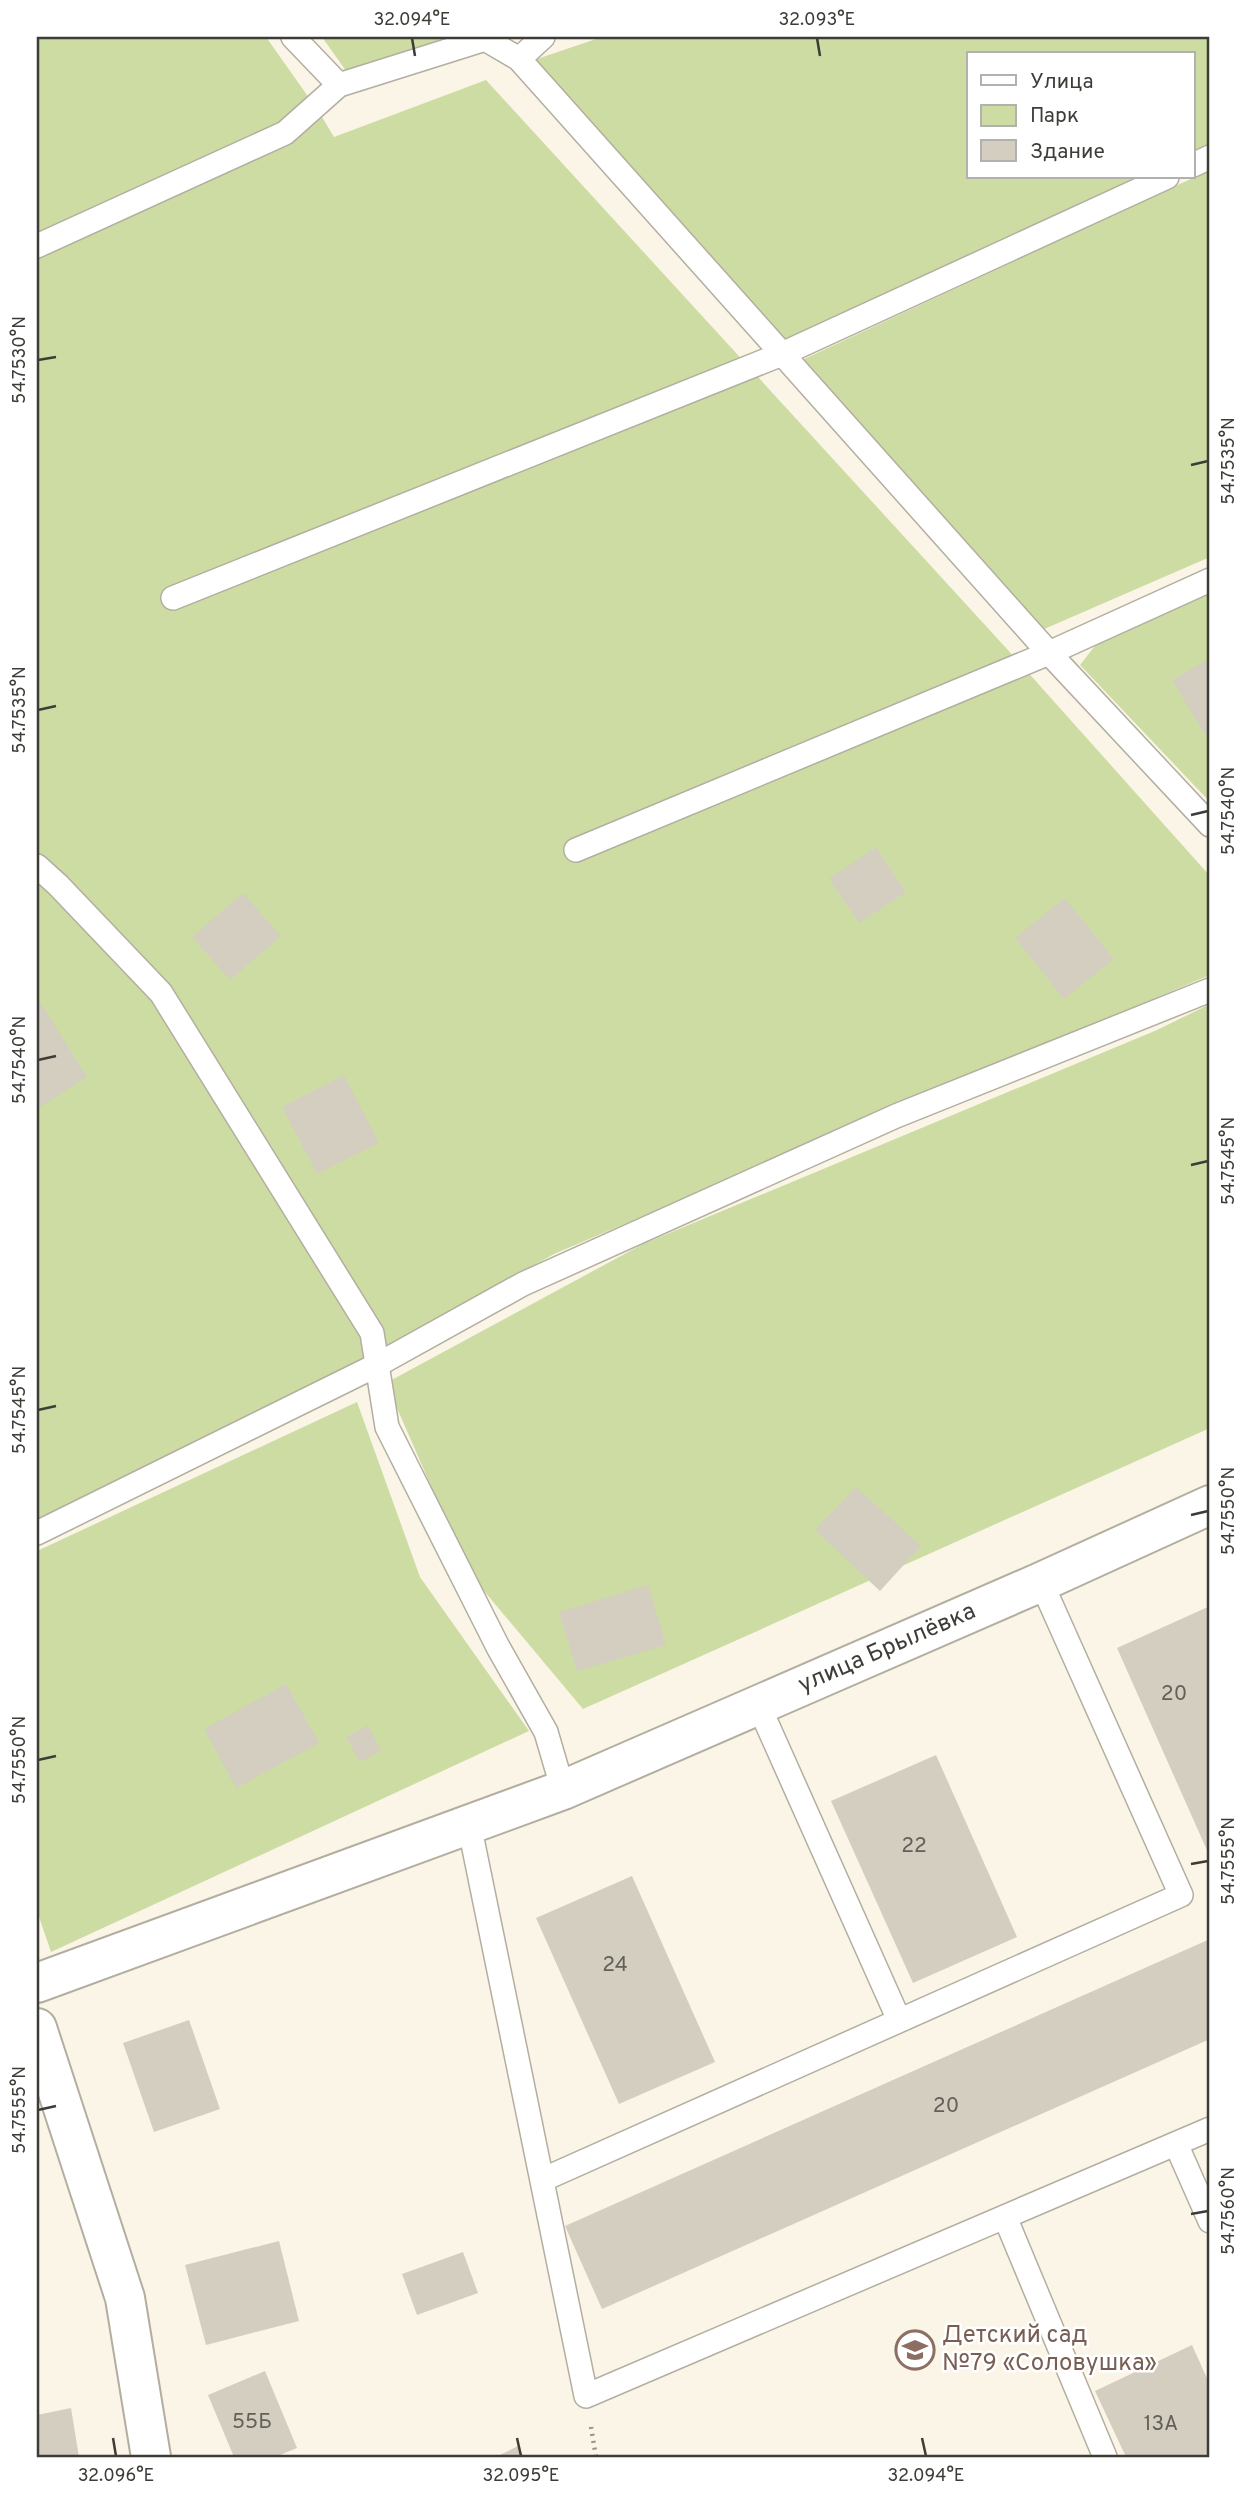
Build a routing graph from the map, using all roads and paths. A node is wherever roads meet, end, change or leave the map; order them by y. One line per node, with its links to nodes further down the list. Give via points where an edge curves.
1 (293, 37): 4 (lane)
2 (543, 37): 3 (lane)
3 (519, 59): 4 (lane, via 485,39); 9 (lane)
4 (339, 85): 8 (lane, via 285,133)
5 (1210, 157): 6 (lane)
6 (1194, 165)
7 (1165, 178): 9 (lane)
8 (37, 246)
9 (782, 354): 11 (lane); 12 (lane)
10 (1210, 580): 12 (lane)
11 (173, 598)
12 (1049, 653): 13 (lane); 14 (lane)
13 (1210, 825)
14 (576, 850)
15 (37, 866): 17 (lane, via 161,993 372,1333)
16 (1210, 990): 17 (lane, via 895,1116 523,1284)
17 (377, 1365): 19 (lane); 22 (lane, via 387,1427 546,1732)
18 (1210, 1505): 20 (street, улица Брылёвка)
19 (37, 1533)
20 (1041, 1582): 21 (street, улица Брылёвка); 25 (lane, via 1181,1895)
21 (758, 1704): 22 (street, улица Брылёвка); 25 (lane)
22 (563, 1790): 23 (street, улица Брылёвка)
23 (469, 1824): 24 (street, улица Брылёвка); 29 (lane)
24 (37, 1983)
25 (900, 2020): 29 (lane)
26 (37, 2028): 32 (street, via 124,2298)
27 (1210, 2129): 28 (lane)
28 (1176, 2144): 30 (lane); 31 (lane)
29 (542, 2180): 30 (lane, via 586,2396)
30 (1005, 2217): 33 (lane)
31 (1210, 2221)
32 (151, 2457)
33 (1105, 2457)

